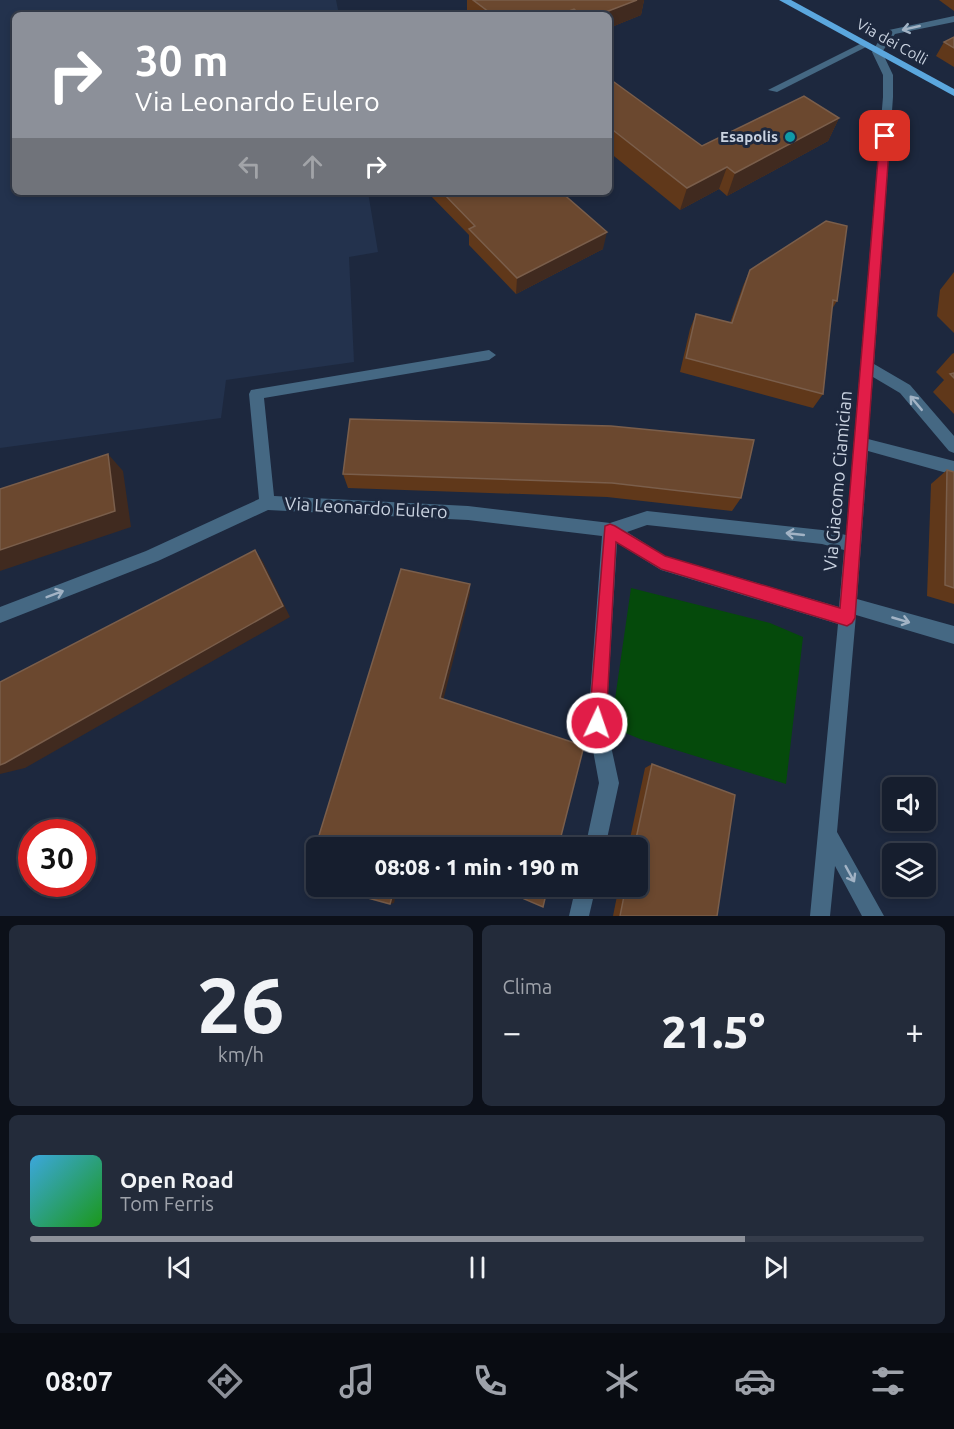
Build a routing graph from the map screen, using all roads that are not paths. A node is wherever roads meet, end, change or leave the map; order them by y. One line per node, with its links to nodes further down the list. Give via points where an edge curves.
1 (784, 0): 3 (main road, Via dei Colli)
2 (954, 19): 3 (street, one-way to 3, via 892,32)
3 (871, 48): 4 (street); 5 (main road, Via dei Colli); 7 (street, Via Giacomo Ciamician, via 888,75 888,97)
4 (773, 90)
5 (954, 93)
6 (489, 355): 11 (street, via 256,394)
7 (867, 368): 8 (street, Via Giacomo Ciamician); 9 (street, one-way to 7, via 904,389)
8 (861, 443): 10 (street); 13 (street, Via Giacomo Ciamician)
9 (954, 447)
10 (954, 468)
11 (267, 503): 12 (street, Via Leonardo Eulero, via 468,513); 15 (street, Via Leonardo Eulero, one-way to 11, via 152,556)
12 (610, 531): 13 (street, Via Leonardo Eulero, one-way to 12, via 822,537 647,518); 14 (street, Via Leonardo Eulero, via 661,562); 18 (street, via 597,723 609,783)
13 (852, 544): 14 (street, Via Giacomo Ciamician)
14 (847, 611): 16 (street, Via Leonardo Eulero, one-way to 16); 17 (street, Via Giacomo Ciamician)
15 (0, 615)
16 (954, 635)
17 (827, 833): 21 (street, Via Giacomo Ciamician); 22 (street, one-way to 22)
18 (597, 837)
19 (583, 897): 20 (street)
20 (579, 916)
21 (820, 916)
22 (874, 916)

